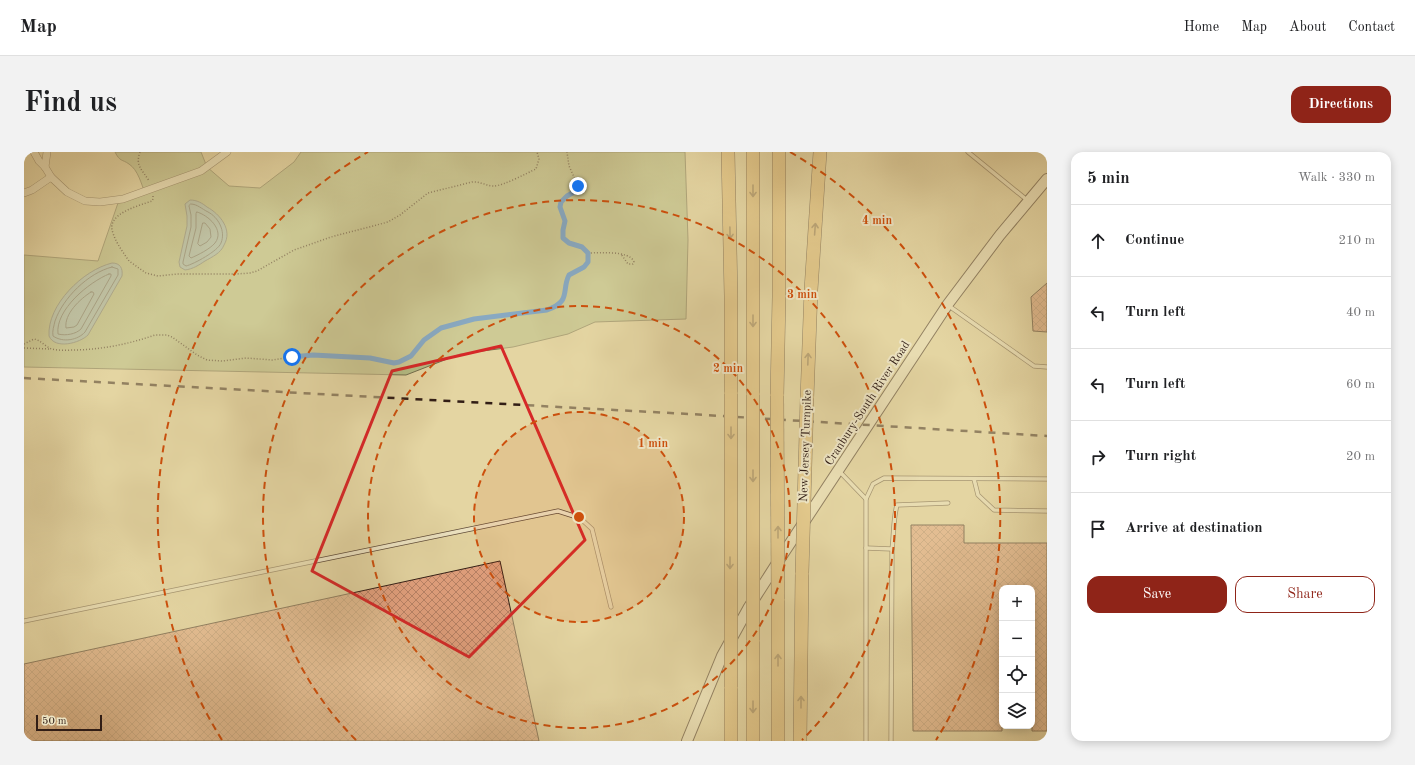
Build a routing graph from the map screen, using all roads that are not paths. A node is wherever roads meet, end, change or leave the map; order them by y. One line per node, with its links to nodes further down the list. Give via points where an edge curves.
1 (34, 152): 10 (street)
2 (47, 152): 10 (street)
3 (227, 152): 11 (street, via 201,170 123,199 86,201 67,192)
4 (728, 152): 29 (highway, one-way to 29, bridge, via 731,281)
5 (754, 152): 30 (highway, one-way to 30, bridge)
6 (779, 152): 15 (highway, New Jersey Turnpike)
7 (788, 152): 15 (highway)
8 (968, 152): 14 (lane)
9 (820, 154): 32 (highway, New Jersey Turnpike, one-way to 9, bridge, via 806,398)
10 (45, 167): 11 (street)
11 (51, 176): 13 (street)
12 (1047, 179): 14 (main road, Cranbury-South River Road)
13 (24, 193)
14 (1028, 201): 16 (main road, Cranbury-South River Road)
15 (779, 297): 31 (highway, New Jersey Turnpike, one-way to 15, bridge)
16 (948, 304): 17 (lane, via 1034,366); 18 (main road, Cranbury-South River Road)
17 (1047, 367)
18 (838, 470): 21 (lane); 28 (main road, Cranbury-South River Road, via 749,607 722,656)
19 (974, 479): 20 (lane); 21 (lane, via 884,478 873,484); 23 (lane, via 978,494 994,510)
20 (1047, 479)
21 (866, 499): 24 (lane)
22 (948, 503): 25 (lane, via 897,505)
23 (1047, 511)
24 (866, 548): 25 (lane); 33 (lane)
25 (892, 549): 34 (lane)
26 (611, 607): 27 (lane, via 592,528 580,518 558,511)
27 (24, 621)
28 (687, 741)
29 (731, 741)
30 (753, 741)
31 (778, 741)
32 (800, 741)
33 (866, 741)
34 (891, 741)

